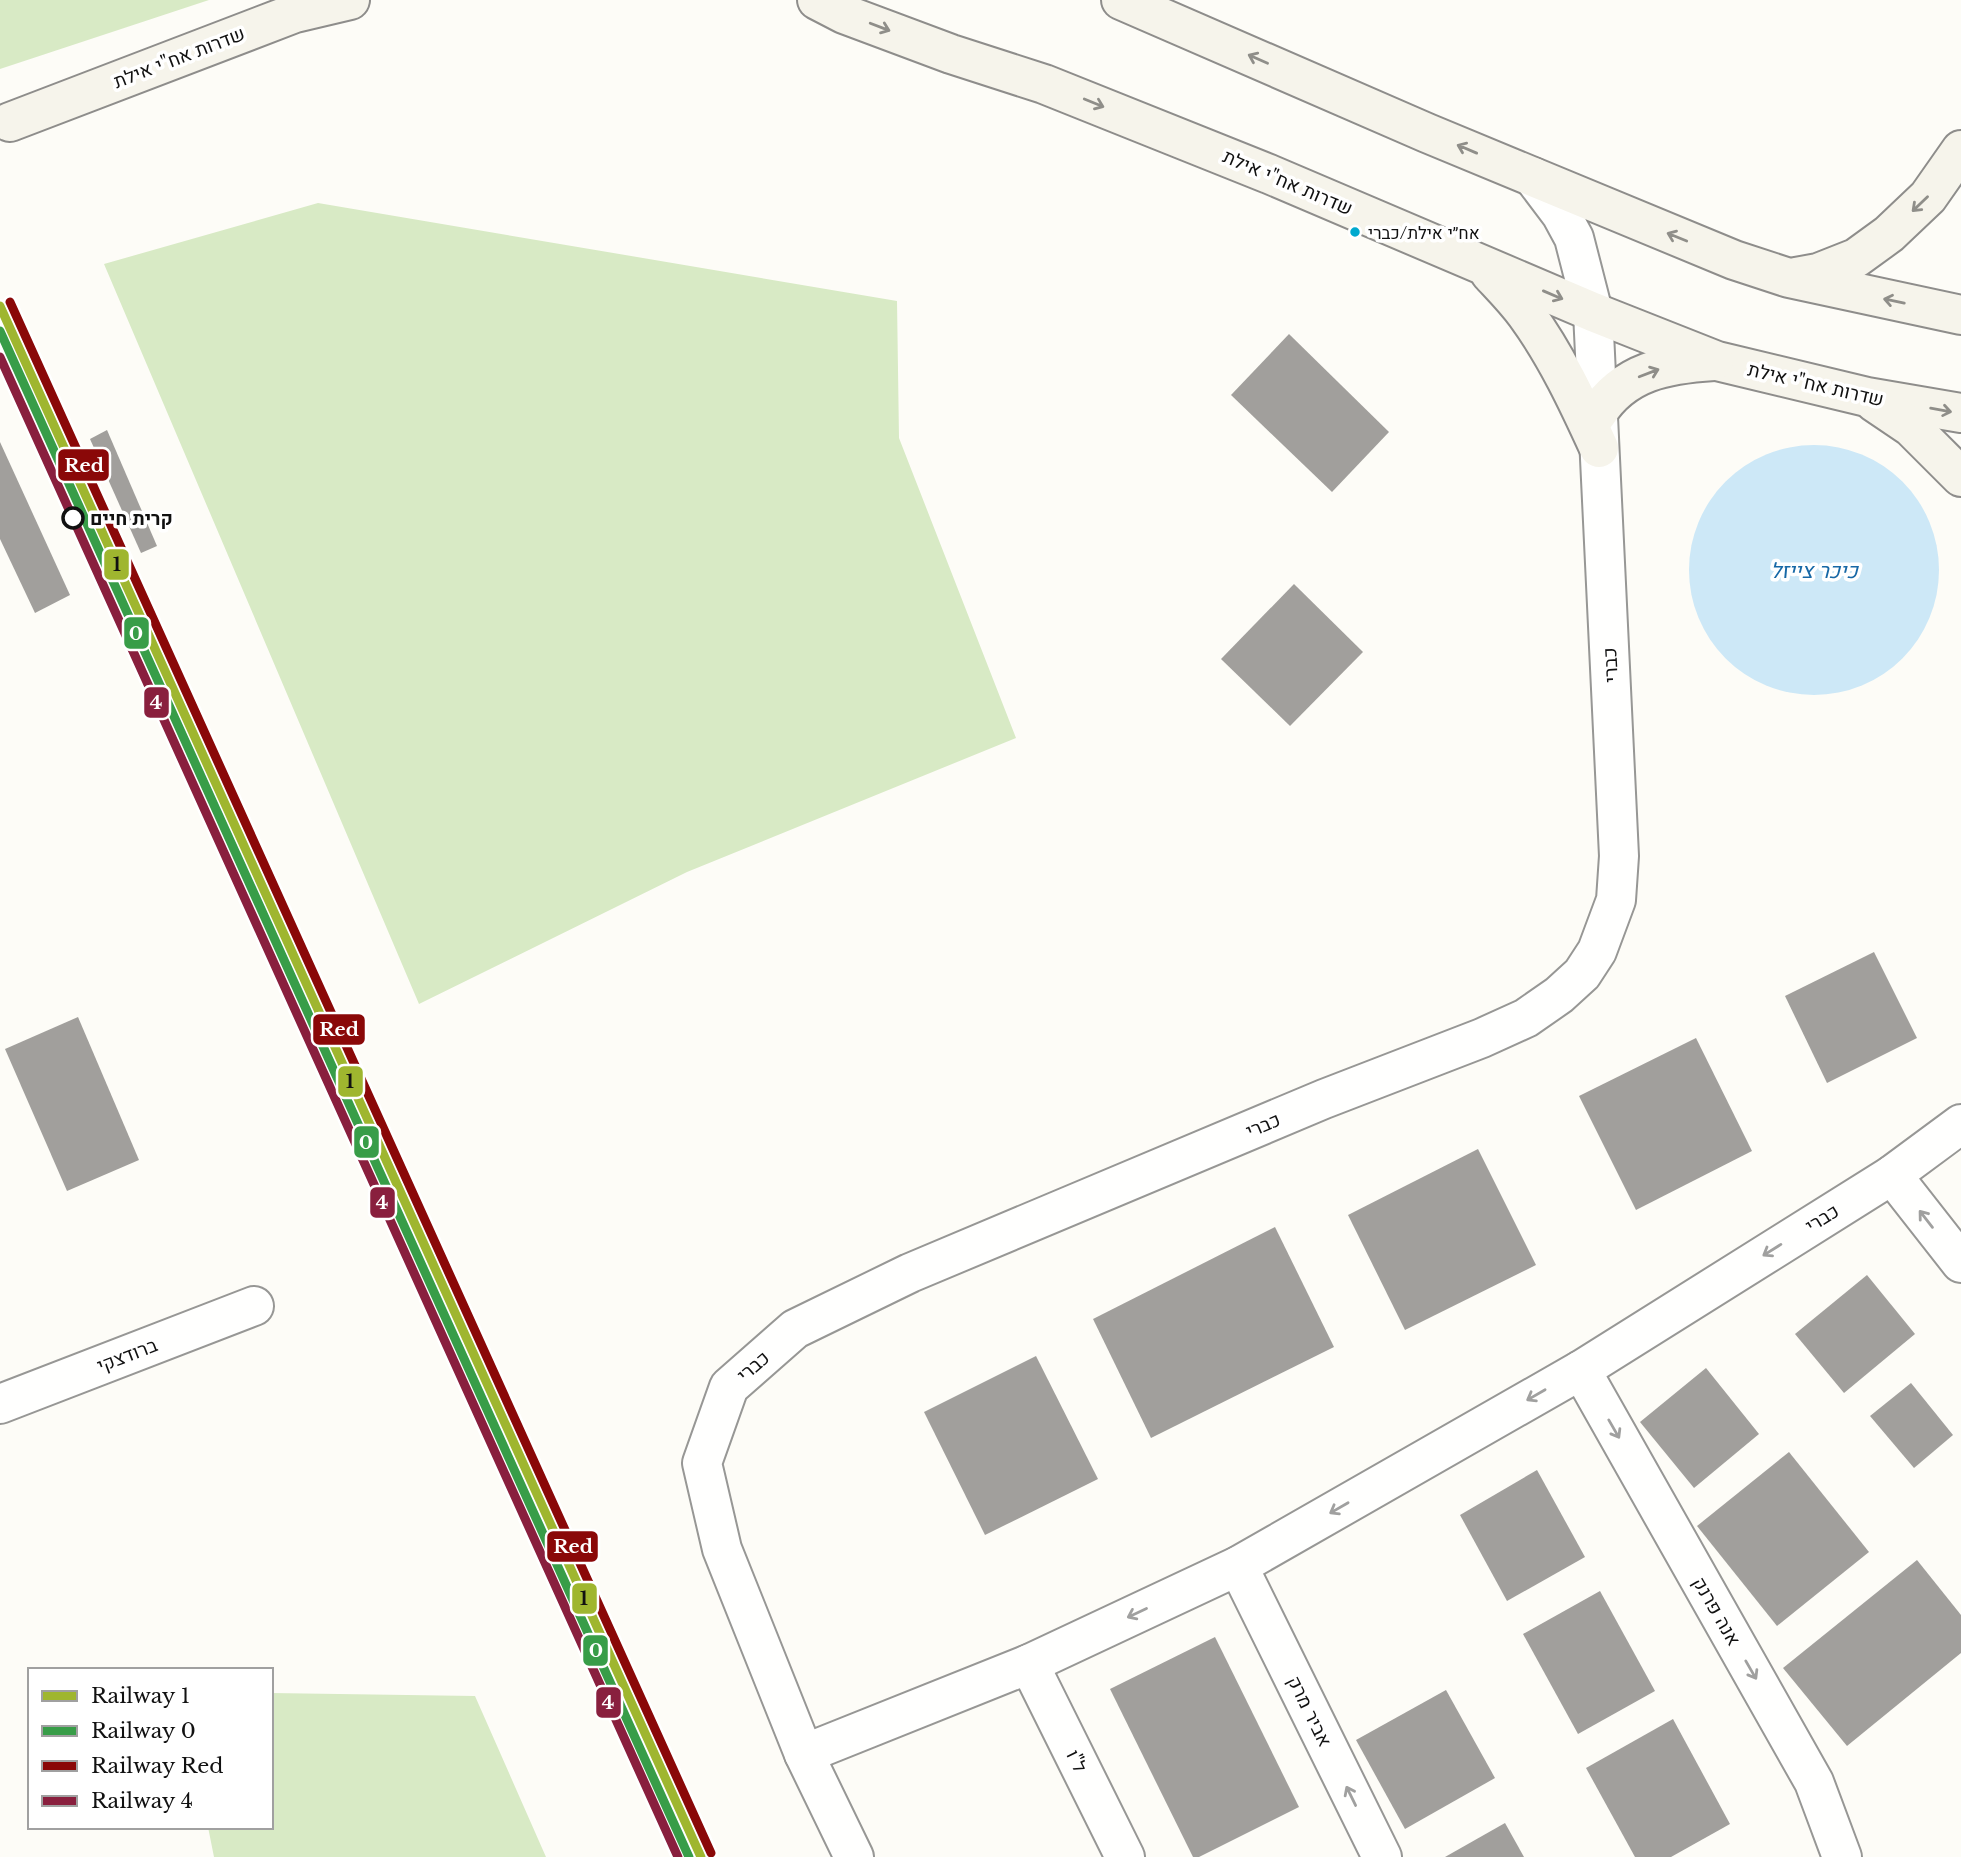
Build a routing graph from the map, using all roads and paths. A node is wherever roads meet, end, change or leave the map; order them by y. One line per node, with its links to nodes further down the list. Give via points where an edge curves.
1 (350, 0): 4 (main road, שדרות אח"י אילת, via 295,13)
2 (817, 0): 7 (main road, שדרות אח"י אילת, one-way to 7, via 951,54 1044,83)
3 (1121, 0): 6 (main road, one-way to 3)
4 (10, 122)
5 (1961, 150): 8 (main road, one-way to 8, via 1928,197 1889,234 1856,258 1818,273)
6 (1533, 177): 8 (main road, one-way to 6); 9 (street, כברי, via 1574,238)
7 (1484, 266): 9 (main road, שדרות אח"י אילת, one-way to 9); 14 (main road, via 1525,313)
8 (1789, 278): 10 (main road, one-way to 8)
9 (1593, 312): 11 (main road, שדרות אח"י אילת); 14 (street, כברי)
10 (1961, 315)
11 (1717, 361): 12 (main road, שדרות אח"י אילת); 14 (main road, one-way to 11, via 1604,402 1630,381 1651,370)
12 (1867, 397): 13 (main road, שדרות אח"י אילת, one-way to 13); 15 (main road, via 1911,427)
13 (1961, 413)
14 (1598, 431): 24 (street, כברי, via 1619,856 1616,900 1597,951 1582,974 1526,1018 910,1273 796,1329 729,1387 702,1463 722,1549)
15 (1961, 477)
16 (1961, 1124): 17 (street, כברי)
17 (1892, 1175): 18 (street, one-way to 17); 20 (street, כברי, one-way to 20)
18 (1961, 1264)
19 (254, 1306): 21 (street, ברודצקי)
20 (1581, 1370): 22 (street, כברי, one-way to 22); 28 (street, אנה פרנק, one-way to 28, via 1814,1782)
21 (0, 1404)
22 (1238, 1566): 23 (street, כברי, one-way to 23); 27 (street, אביר מרק, one-way to 22)
23 (1029, 1664): 24 (street, כברי); 26 (street, ל"ו)
24 (804, 1754): 25 (street)
25 (854, 1857)
26 (1125, 1857)
27 (1382, 1857)
28 (1842, 1857)

